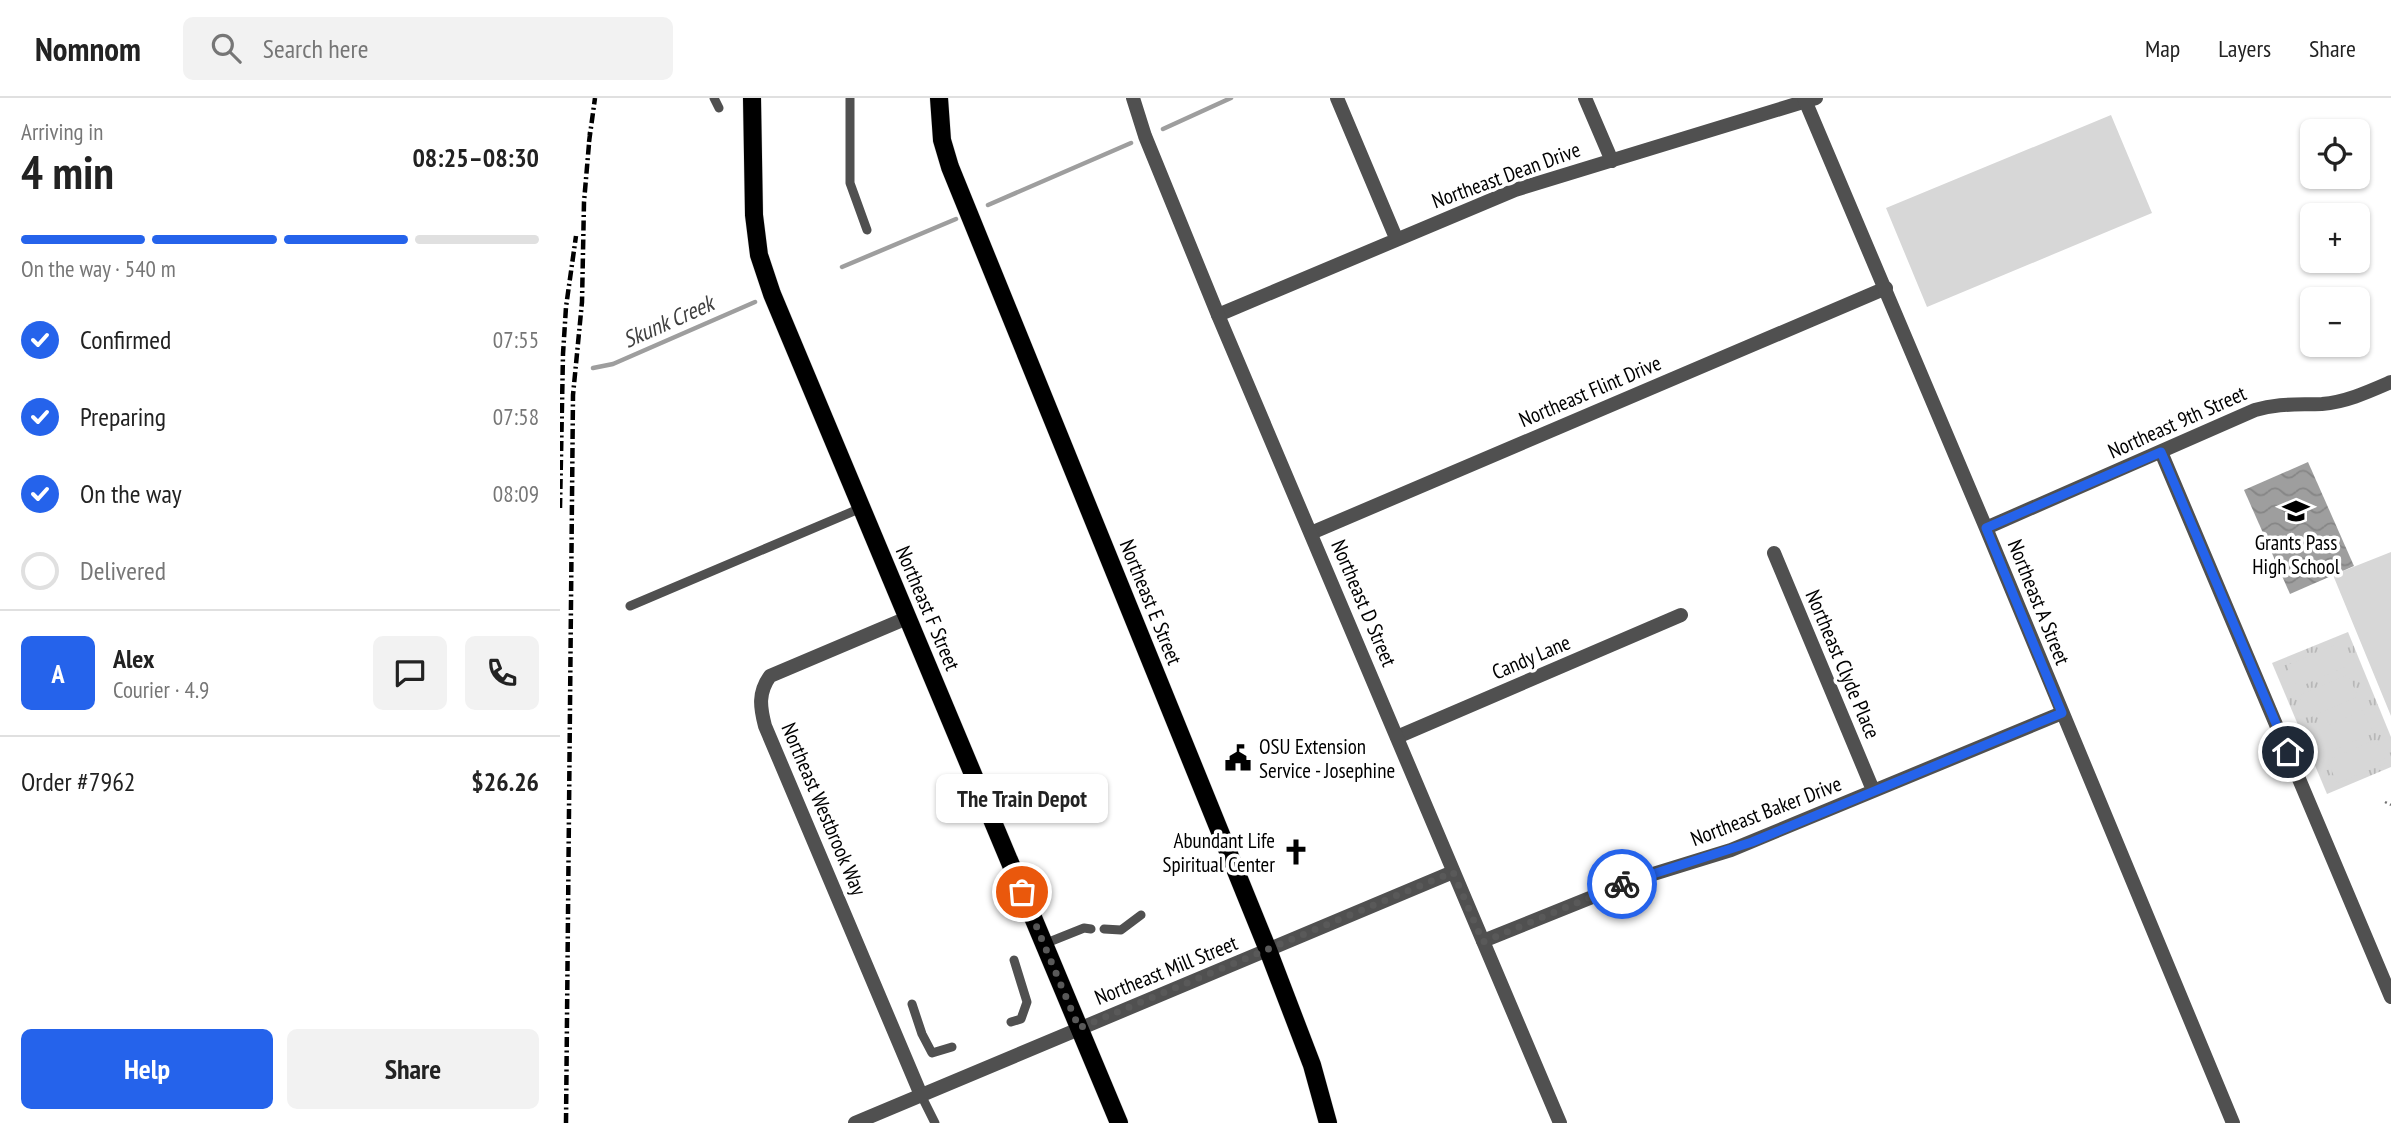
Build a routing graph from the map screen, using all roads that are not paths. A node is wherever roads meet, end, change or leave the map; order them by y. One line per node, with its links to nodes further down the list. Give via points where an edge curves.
1 (714, 98): 9 (lane)
2 (752, 98): 17 (main road, Northeast F Street, via 752,182 759,255)
3 (850, 98): 11 (lane, via 850,183)
4 (939, 98): 33 (main road, Northeast E Street, via 942,140 954,177)
5 (1133, 98): 14 (street, Northeast D Street)
6 (1337, 98): 12 (street)
7 (1585, 98): 10 (street)
8 (1809, 99): 10 (street, Northeast Dean Drive); 13 (street, Northeast A Street)
9 (719, 108)
10 (1612, 161): 12 (street, Northeast Dean Drive, via 1515,190)
11 (867, 230)
12 (1396, 238): 14 (street, Northeast Dean Drive)
13 (1886, 288): 18 (street, Northeast A Street); 19 (street, Northeast Flint Drive)
14 (1218, 314): 19 (street, Northeast D Street)
15 (2391, 382): 16 (street, Northeast 9th Street, via 2347,400 2272,405)
16 (2161, 452): 18 (street, Northeast 9th Street); 35 (street)
17 (862, 508): 21 (lane); 23 (main road, Northeast F Street)
18 (1986, 528): 24 (street, Northeast A Street)
19 (1311, 533): 25 (street, Northeast D Street)
20 (1774, 553): 26 (street, Northeast Clyde Place)
21 (630, 606)
22 (1681, 615): 25 (street, Candy Lane)
23 (907, 618): 32 (main road, Northeast F Street); 40 (street, Northeast Westbrook Way, via 770,676 762,688 760,707)
24 (2062, 713): 26 (street, Northeast Baker Drive); 46 (street, Northeast A Street)
25 (1397, 737): 27 (street, Northeast D Street)
26 (1874, 790): 31 (street, Northeast Baker Drive, via 1731,850 1624,883)
27 (1453, 872): 31 (street, Northeast D Street); 33 (street, Northeast Mill Street)
28 (1141, 915): 30 (lane, via 1121,930)
29 (1091, 929): 32 (lane)
30 (1104, 929)
31 (1483, 942): 45 (street, Northeast D Street)
32 (1044, 944): 38 (main road, Northeast F Street)
33 (1268, 950): 38 (street, Northeast Mill Street); 44 (main road, Northeast E Street, via 1312,1065)
34 (1014, 960): 37 (lane, via 1027,1002 1021,1019)
35 (2391, 997)
36 (912, 1003): 39 (lane, via 932,1053)
37 (1011, 1023)
38 (1079, 1028): 40 (street, Northeast Mill Street); 43 (main road, Northeast F Street)
39 (952, 1047)
40 (921, 1096): 41 (street, Northeast Mill Street); 42 (lane)
41 (856, 1123)
42 (935, 1123)
43 (1119, 1123)
44 (1328, 1123)
45 (1560, 1123)
46 (2233, 1123)

